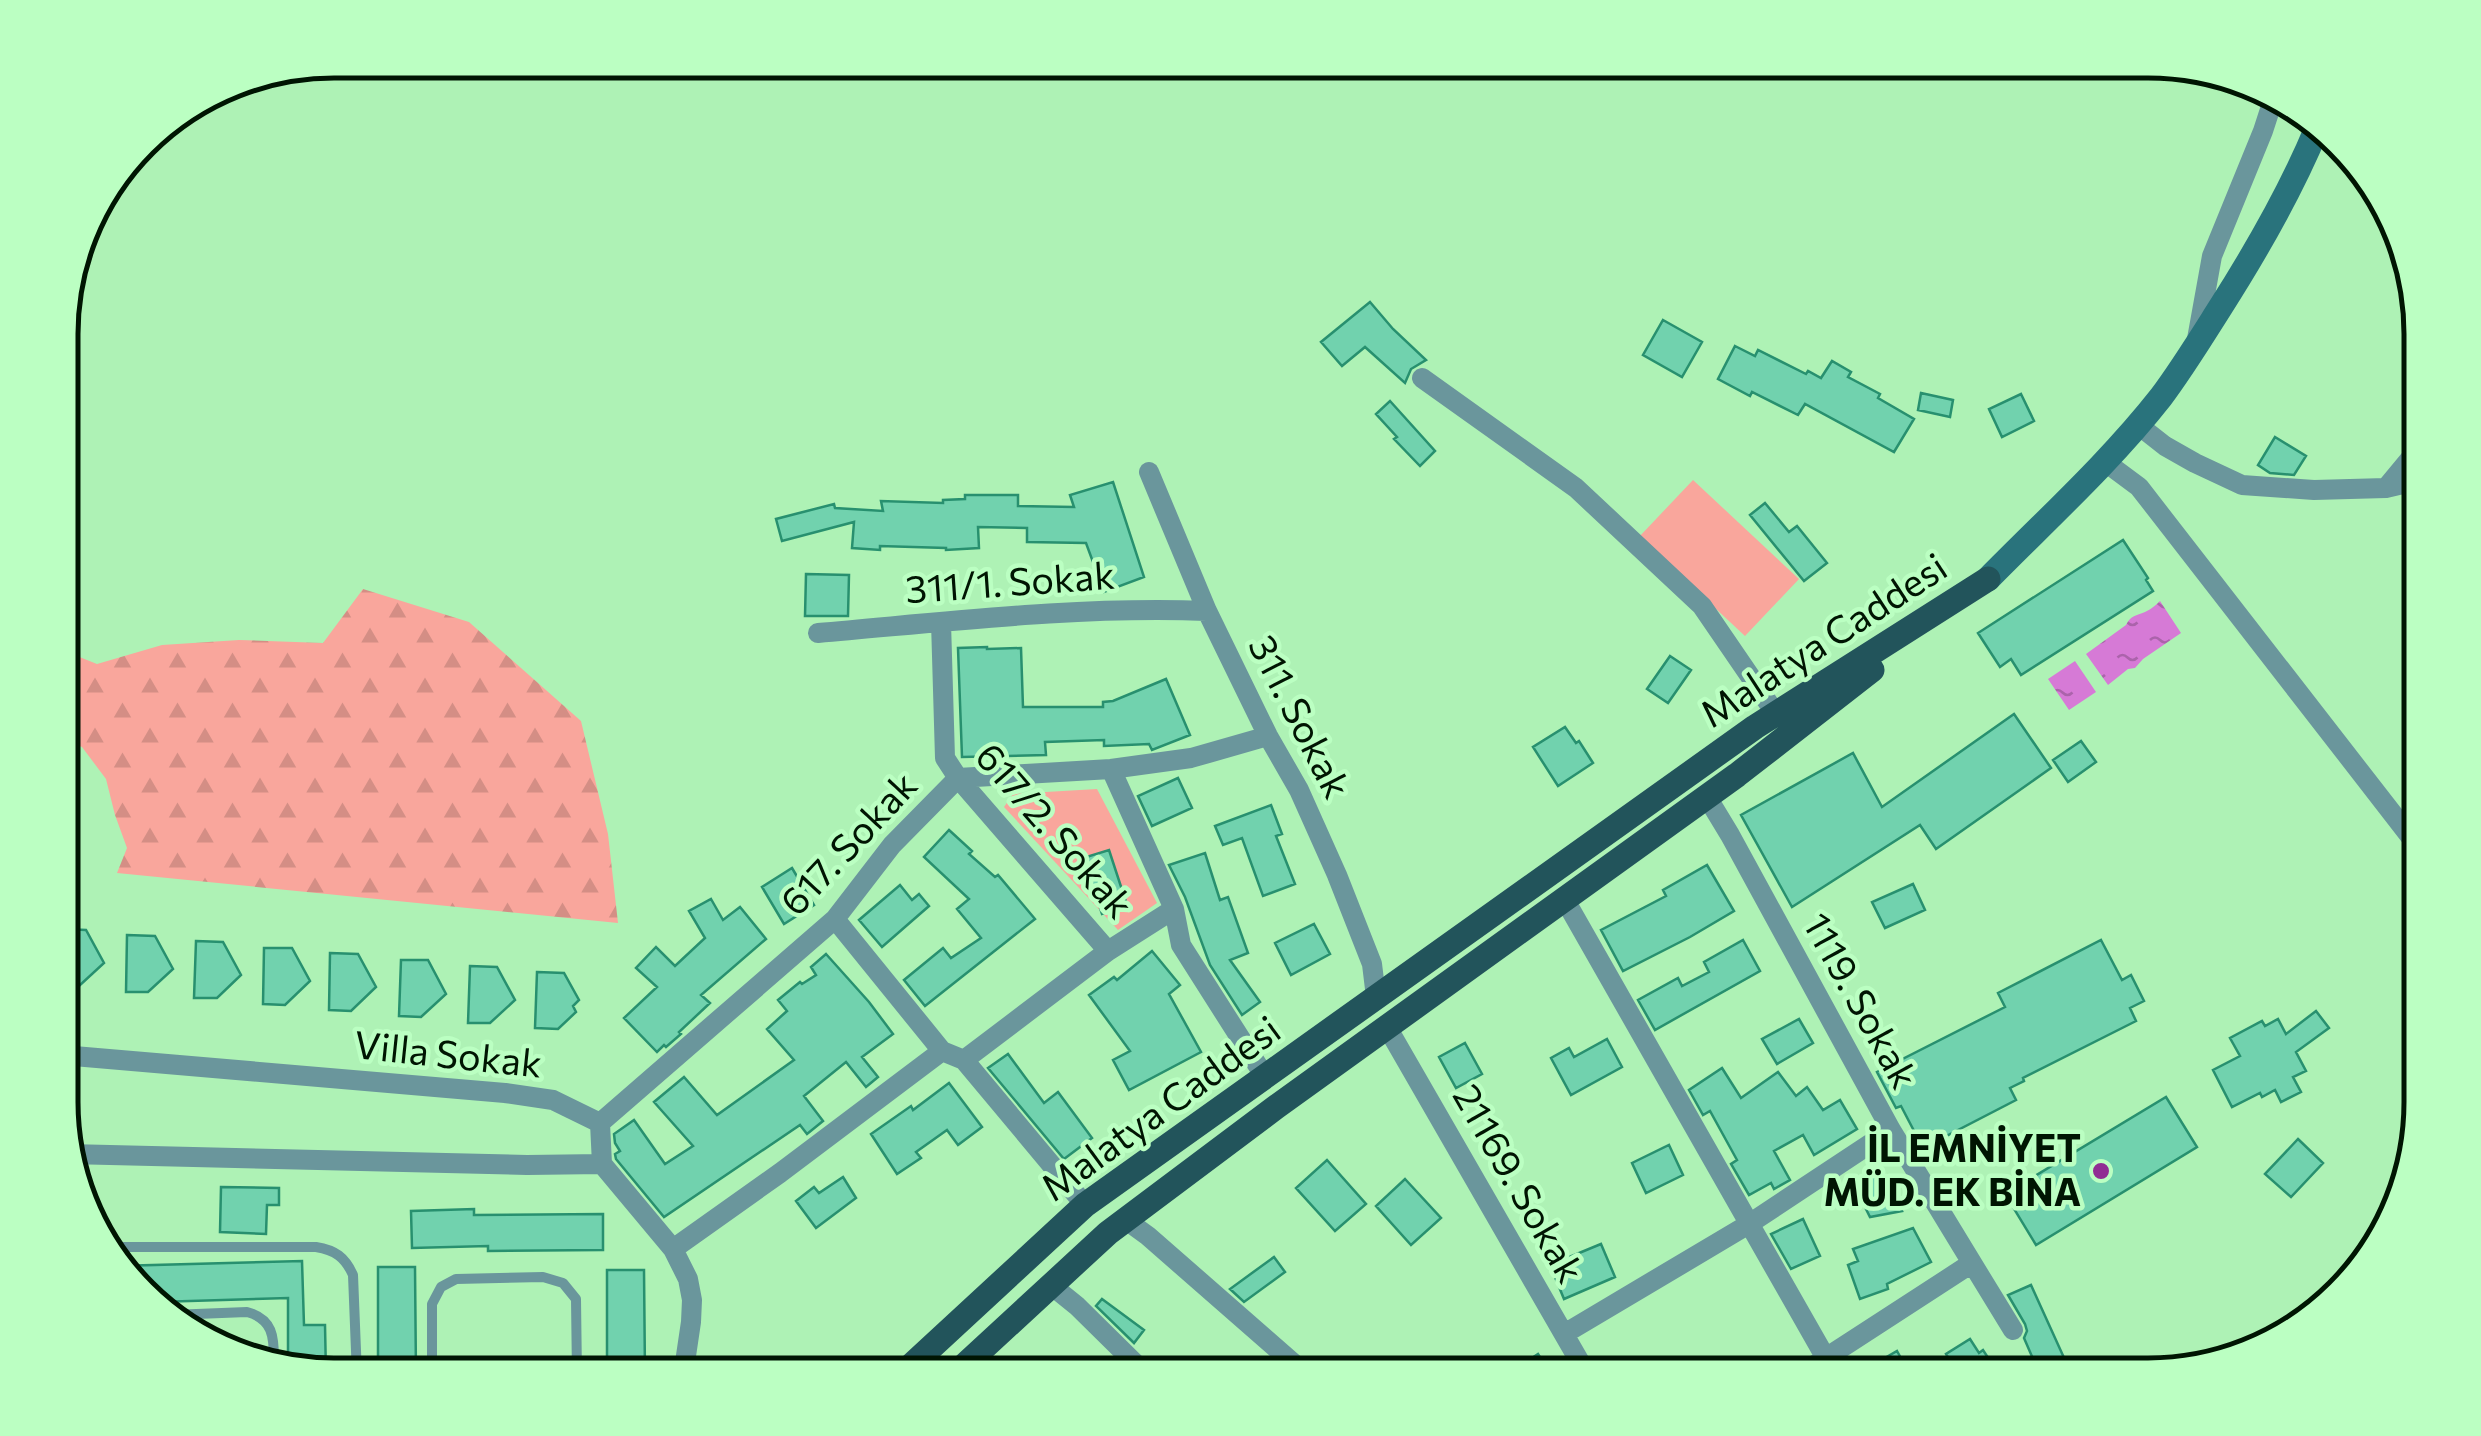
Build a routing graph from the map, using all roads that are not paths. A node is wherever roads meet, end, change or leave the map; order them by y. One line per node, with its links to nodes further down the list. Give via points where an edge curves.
1 (2270, 109): 3 (street, via 2212,256)
2 (2312, 138): 3 (main road, via 2257,250)
3 (2196, 346): 5 (main road)
4 (1422, 378): 15 (street, via 1576,488 1702,606)
5 (2137, 424): 6 (main road); 10 (street, via 2195,464 2242,485)
6 (2104, 461): 11 (main road); 20 (street, via 2138,487)
7 (2403, 468): 10 (street)
8 (1148, 472): 12 (street, 311. Sokak)
9 (2403, 484): 10 (street)
10 (2386, 488)
11 (1988, 579): 15 (main road, Malatya Caddesi); 19 (main road, Malatya Caddesi)
12 (1208, 612): 13 (street, 311/1. Sokak, via 1142,609); 16 (street, 311. Sokak)
13 (941, 622): 14 (street, 311/1. Sokak); 18 (street, 617/2. Sokak, via 946,758)
14 (818, 633)
15 (1776, 714): 25 (main road, Malatya Caddesi)
16 (1268, 736): 17 (street, 617. Sokak, via 1191,758); 25 (street, 311. Sokak, via 1336,875 1372,964)
17 (1111, 769): 18 (street, 617. Sokak); 22 (street)
18 (958, 778): 23 (street, 617. Sokak, via 892,845); 24 (street, 617/2. Sokak)
19 (1707, 797): 21 (main road, Malatya Caddesi); 32 (street, 1119. Sokak)
20 (2403, 827)
21 (1565, 900): 26 (main road, Malatya Caddesi); 37 (street)
22 (1174, 909): 24 (street, 617/2. Sokak); 30 (street, via 1181,946)
23 (835, 918): 27 (street); 31 (street, 617. Sokak)
24 (1108, 951): 29 (street)
25 (1376, 997): 30 (main road, Malatya Caddesi)
26 (1387, 1028): 36 (main road, Malatya Caddesi); 44 (street, 21169. Sokak)
27 (942, 1051): 29 (street); 39 (street)
28 (78, 1056): 31 (street, Villa Sokak, via 505,1093 553,1100)
29 (964, 1060): 35 (street)
30 (1265, 1078): 35 (main road, Malatya Caddesi)
31 (600, 1124): 34 (street)
32 (1890, 1130): 37 (street); 40 (street, 1119. Sokak)
33 (83, 1154): 34 (street)
34 (602, 1164): 39 (street)
35 (1085, 1205): 50 (main road, Malatya Caddesi)
36 (1126, 1220): 41 (main road, Malatya Caddesi); 53 (street)
37 (1749, 1224): 44 (street); 55 (street)
38 (123, 1248): 46 (lane, via 330,1249 352,1276)
39 (673, 1249): 49 (street, via 692,1300)
40 (1972, 1264): 43 (street, 1119. Sokak); 56 (street)
41 (1051, 1285): 51 (main road, Malatya Caddesi); 52 (street)
42 (190, 1314): 45 (lane, via 254,1314 270,1327)
43 (2013, 1330)
44 (1564, 1334): 54 (street, 21169. Sokak)
45 (274, 1351)
46 (356, 1358)
47 (432, 1358): 48 (lane, via 432,1304 441,1287 456,1279 543,1278 563,1283 576,1299)
48 (576, 1358)
49 (686, 1358)
50 (919, 1358)
51 (972, 1358)
52 (1129, 1358)
53 (1287, 1358)
54 (1578, 1358)
55 (1826, 1358)
56 (1843, 1358)

